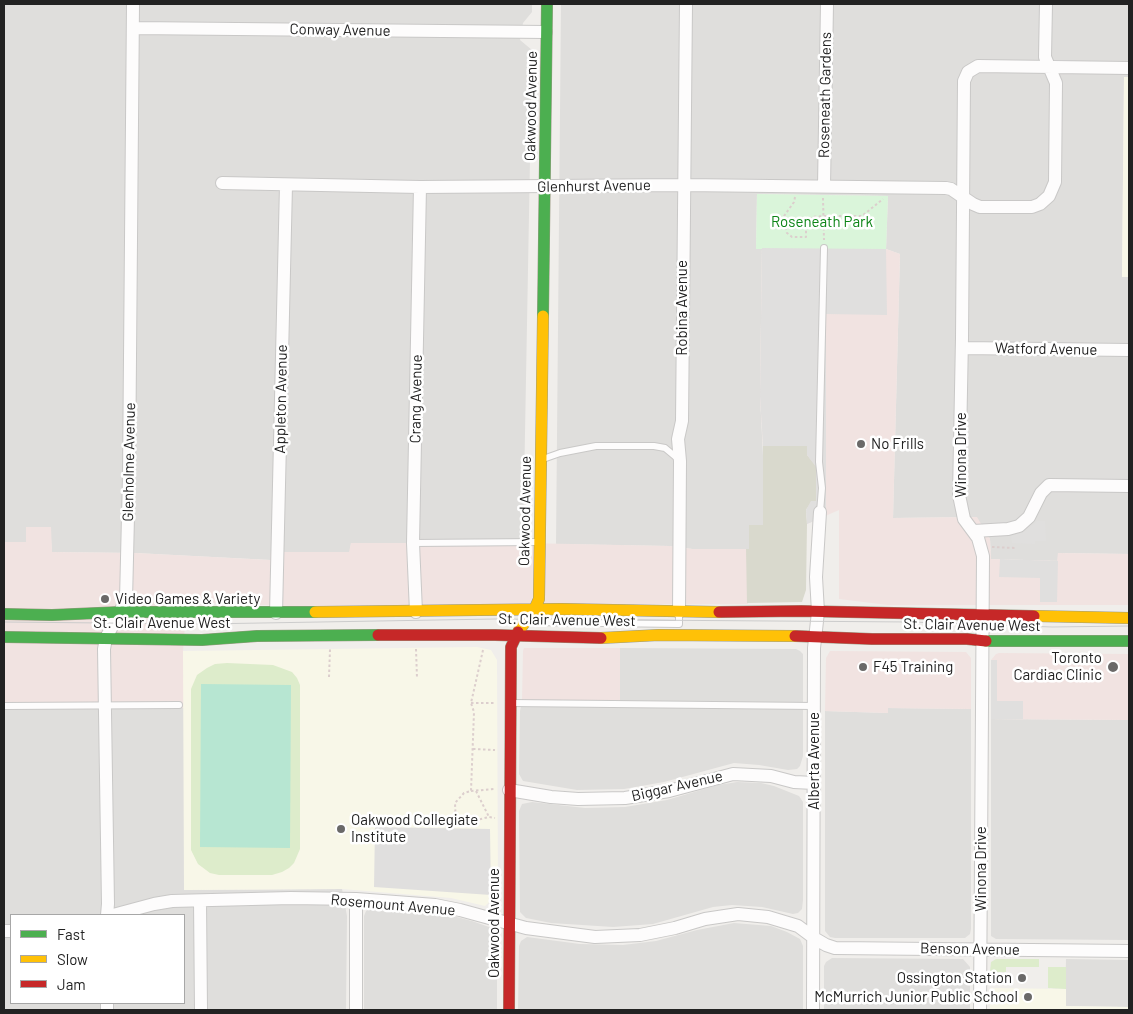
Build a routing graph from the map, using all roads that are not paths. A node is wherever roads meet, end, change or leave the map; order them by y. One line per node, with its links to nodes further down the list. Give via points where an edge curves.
1 (133, 4): 6 (street, Glenholme Avenue)
2 (547, 4): 7 (main road, Oakwood Avenue)
3 (686, 4): 12 (street, Robina Avenue)
4 (827, 4): 15 (street, Roseneath Gardens)
5 (1046, 4): 8 (street, via 1045,57)
6 (133, 28): 7 (street, Conway Avenue); 28 (street, Glenholme Avenue, via 129,475 126,600)
7 (546, 32): 13 (main road, Oakwood Avenue)
8 (1049, 67): 9 (street, Winona Drive); 16 (street, Winona Drive, via 978,66 966,76); 16 (street, Glenhurst Avenue, via 1056,83 1055,182 1052,192 1032,207 980,206)
9 (1129, 68)
10 (222, 183): 11 (street, Glenhurst Avenue)
11 (286, 185): 14 (street, Glenhurst Avenue); 32 (street, Appleton Avenue)
12 (683, 185): 13 (street, Glenhurst Avenue); 15 (street, Glenhurst Avenue); 21 (street, Robina Avenue)
13 (545, 186): 14 (street, Glenhurst Avenue); 20 (main road, Oakwood Avenue)
14 (420, 187): 26 (street, Crang Avenue)
15 (824, 190): 16 (street, Glenhurst Avenue, via 946,188)
16 (962, 196): 18 (street, Winona Drive)
17 (824, 248): 23 (lane)
18 (962, 348): 19 (street, Watford Avenue); 24 (street, Winona Drive, via 959,496 964,519)
19 (1129, 350)
20 (541, 460): 21 (lane, via 596,446 654,446 665,448); 25 (main road, Oakwood Avenue)
21 (680, 461): 30 (street, Robina Avenue)
22 (1129, 486): 24 (street, via 1049,485 1025,522 1008,529)
23 (820, 512): 31 (street, Alberta Avenue, via 816,577)
24 (974, 531): 34 (street, Winona Drive, via 982,549)
25 (540, 542): 26 (lane); 27 (main road, Oakwood Avenue, via 538,599)
26 (413, 543): 29 (street, Crang Avenue)
27 (534, 610): 29 (main road, St. Clair Avenue West); 30 (main road, St. Clair Avenue West); 36 (main road, Oakwood Avenue)
28 (121, 612): 32 (main road, St. Clair Avenue West); 33 (main road, St. Clair Avenue West); 40 (street, Glenholme Avenue)
29 (416, 612): 32 (main road, St. Clair Avenue West)
30 (680, 612): 31 (main road, St. Clair Avenue West); 36 (lane, via 679,624)
31 (818, 612): 34 (main road, St. Clair Avenue West); 38 (street, Alberta Avenue)
32 (276, 613)
33 (4, 614)
34 (982, 615): 35 (main road, St. Clair Avenue West); 41 (street, Winona Drive)
35 (1129, 618)
36 (524, 622): 37 (main road, Oakwood Avenue)
37 (516, 636): 38 (main road, St. Clair Avenue West); 40 (main road, St. Clair Avenue West); 43 (main road, Oakwood Avenue, via 511,647)
38 (815, 636): 41 (main road, St. Clair Avenue West); 47 (street, Alberta Avenue)
39 (4, 637): 40 (main road, St. Clair Avenue West)
40 (106, 638): 44 (street, Glenholme Avenue)
41 (982, 641): 42 (main road, St. Clair Avenue West); 56 (street, Winona Drive)
42 (1129, 641)
43 (504, 703): 47 (lane); 49 (main road, Oakwood Avenue)
44 (104, 705): 45 (lane); 46 (lane); 52 (street, Glenholme Avenue)
45 (179, 705)
46 (4, 706)
47 (815, 706): 48 (street, Alberta Avenue)
48 (814, 784): 49 (street, Biggar Avenue, via 771,776 733,774 669,791 626,798 578,799); 55 (street, Alberta Avenue)
49 (504, 790): 54 (main road, Oakwood Avenue)
50 (356, 899): 51 (street, Rosemount Avenue); 54 (street, Rosemount Avenue, via 435,905); 59 (street)
51 (200, 901): 53 (street, Rosemount Avenue, via 172,901); 58 (street)
52 (107, 914)
53 (117, 914)
54 (509, 923): 55 (street, Rosemount Avenue, via 552,932 618,937 738,914 798,926); 60 (main road, Oakwood Avenue)
55 (814, 938): 56 (street, Benson Avenue, via 835,948); 61 (street, Alberta Avenue)
56 (980, 948): 57 (street, Benson Avenue); 62 (street, Winona Drive)
57 (1129, 951)
58 (201, 1010)
59 (356, 1010)
60 (509, 1010)
61 (813, 1010)
62 (980, 1010)

